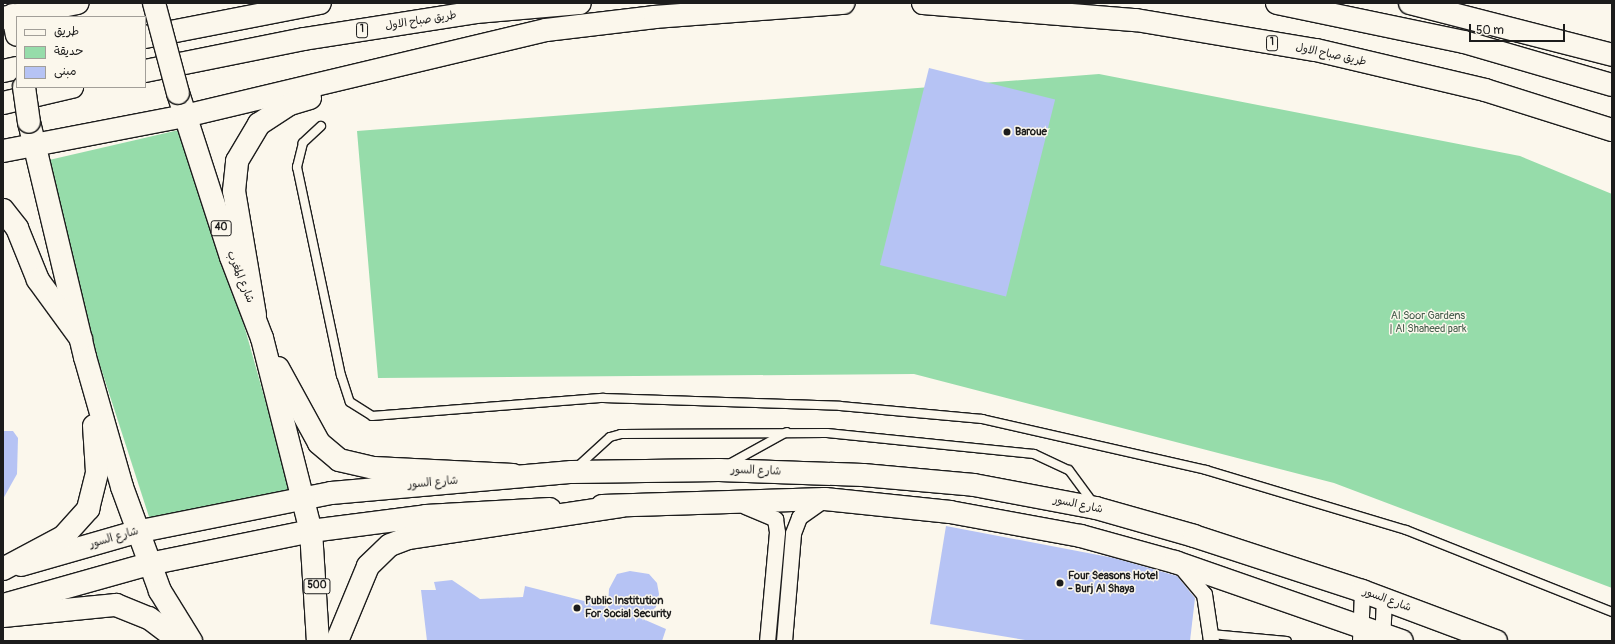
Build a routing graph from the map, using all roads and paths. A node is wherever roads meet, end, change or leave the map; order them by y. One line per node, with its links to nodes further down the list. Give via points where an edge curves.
1 (77, 3): 9 (main road)
2 (154, 3): 20 (main road, شارع المغرب / 40, bridge)
3 (320, 3): 10 (main road)
4 (580, 3): 15 (main road, طريق صباح الاول / 1, via 476,12 304,39)
5 (843, 3): 12 (main road, via 655,17 546,30)
6 (923, 3): 22 (main road, طريق صباح الاول / 1, via 1136,20 1316,50 1485,90)
7 (1277, 3): 16 (main road, via 1457,40)
8 (1410, 3): 11 (main road)
9 (20, 16)
10 (146, 37)
11 (1612, 55)
12 (396, 63): 20 (main road); 26 (main road, via 366,78 290,104 259,124 242,147 235,168 234,191)
13 (16, 68): 14 (main road)
14 (3, 71)
15 (146, 71)
16 (1612, 85)
17 (24, 88): 23 (main road, bridge)
18 (68, 88): 19 (main road)
19 (3, 103)
20 (185, 116): 23 (main road); 26 (main road, شارع المغرب / 40, via 231,257)
21 (321, 126): 46 (lane, via 302,142 297,167 341,375 350,402 372,416 603,398 840,406 982,419 1206,470 1406,530)
22 (1612, 130)
23 (33, 145): 24 (main road); 28 (main road)
24 (3, 151)
25 (3, 210): 28 (main road, via 17,228 38,280)
26 (255, 315): 27 (main road, شارع المغرب / 40)
27 (262, 338): 32 (main road, via 319,443 339,460 374,468); 33 (main road, شارع المغرب / 40)
28 (83, 348): 39 (main road); 42 (main road, via 97,461 93,498 67,534)
29 (788, 431): 30 (lane); 31 (lane, via 621,434 610,437 587,454); 37 (lane, via 934,442 1034,454 1069,470)
30 (718, 470): 31 (main road, شارع السور); 37 (main road, شارع السور, via 863,475 974,485)
31 (572, 472): 32 (main road, شارع السور)
32 (513, 475): 33 (main road, شارع السور)
33 (302, 496): 38 (main road, شارع المغرب / 40); 39 (main road, شارع السور)
34 (824, 499): 35 (main road); 40 (main road, via 1019,524 1081,536); 56 (street, via 799,517 793,533)
35 (717, 500): 36 (main road); 55 (street, via 760,510 775,519 777,532)
36 (621, 506): 38 (main road, via 426,516); 54 (main road, via 408,538 390,545 368,566)
37 (1096, 508): 43 (main road, شارع السور, via 1194,536)
38 (311, 531): 41 (main road); 53 (main road, 500)
39 (136, 532): 41 (main road); 42 (main road, شارع السور)
40 (1175, 562): 48 (main road); 49 (street, via 1196,580 1204,594)
41 (149, 564): 45 (main road); 52 (main road, via 167,604)
42 (3, 569)
43 (1362, 591): 44 (main road, شارع السور); 48 (street)
44 (1384, 599): 50 (street); 58 (main road, شارع السور)
45 (3, 605)
46 (1612, 612)
47 (3, 616): 51 (main road, via 116,605 149,618)
48 (1360, 633): 50 (main road)
49 (1211, 638): 57 (lane)
50 (1389, 639)
51 (180, 641)
52 (191, 641)
53 (318, 641)
54 (337, 641)
55 (767, 641)
56 (784, 641)
57 (1287, 641)
58 (1496, 641)

